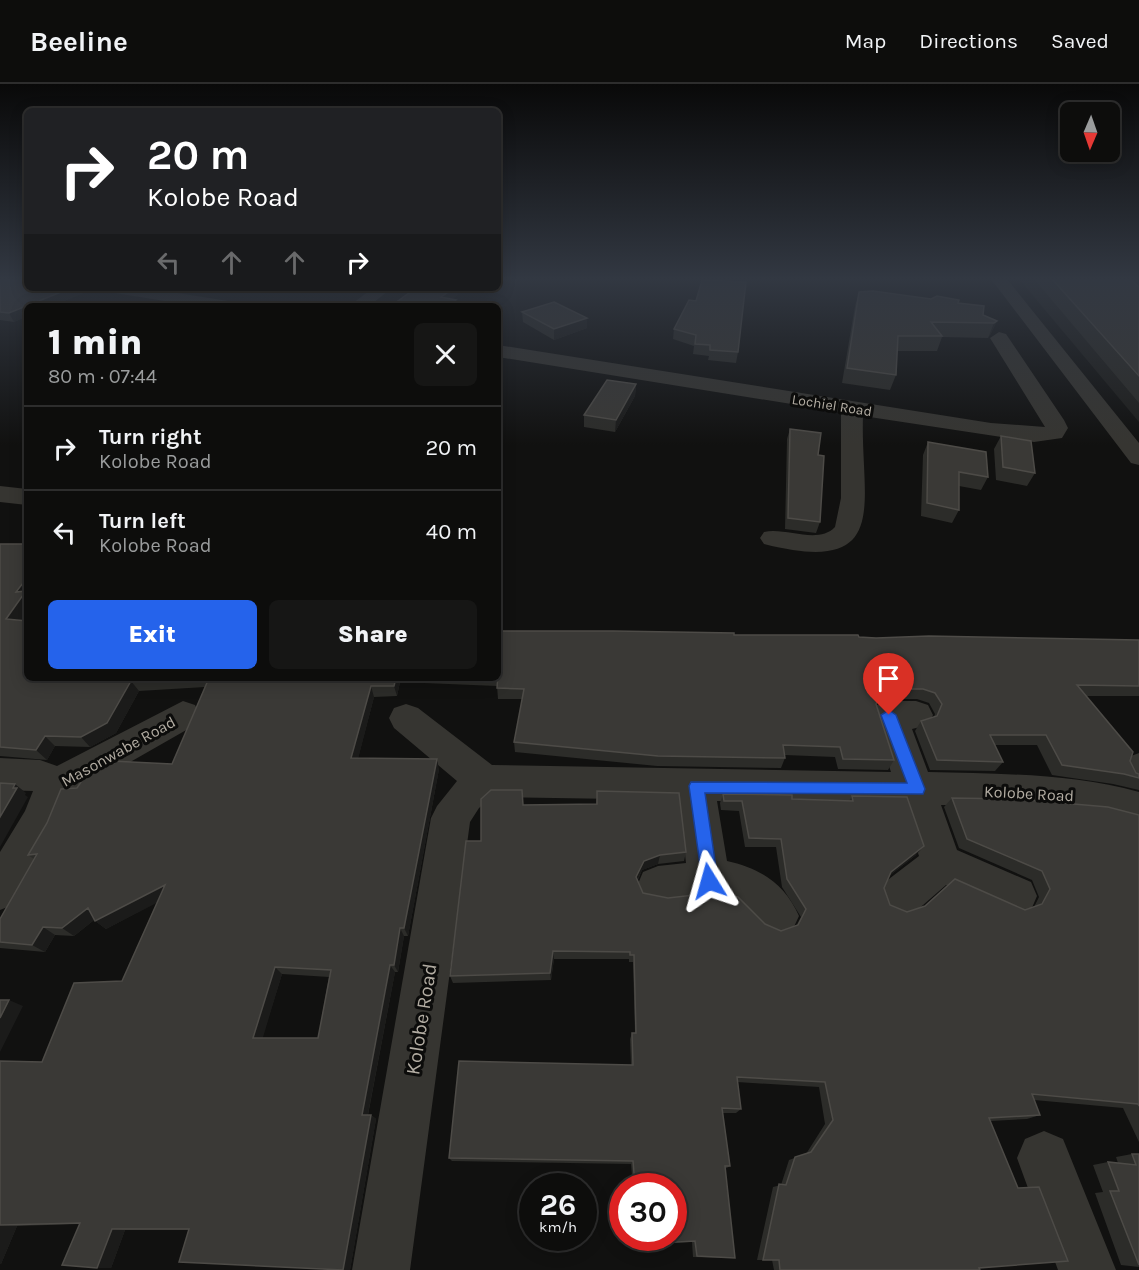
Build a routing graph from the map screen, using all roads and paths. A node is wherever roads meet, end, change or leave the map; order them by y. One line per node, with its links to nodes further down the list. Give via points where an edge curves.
1 (1042, 334): 5 (street)
2 (999, 338): 4 (street, Lochiel Road, via 1053,420 1057,428 1054,433 1034,435)
3 (501, 351): 4 (street, Lochiel Road)
4 (852, 408): 8 (street, via 855,491 846,532 840,538 821,542)
5 (1139, 458)
6 (0, 494): 7 (street)
7 (24, 497)
8 (774, 538)
9 (183, 715): 15 (street, Masonwabe Road)
10 (891, 715): 16 (street)
11 (406, 718): 13 (street)
12 (0, 774): 15 (street, Masonwabe Road, via 40,776 50,780)
13 (485, 781): 14 (street, Kolobe Road); 26 (street, Kolobe Road, via 466,796 451,818)
14 (696, 786): 16 (street, Kolobe Road); 19 (street)
15 (53, 787): 21 (street, Masonwabe Road, via 42,819)
16 (917, 789): 17 (street, Kolobe Road, via 1096,797); 18 (street)
17 (1139, 809)
18 (942, 863): 22 (street); 23 (street)
19 (709, 881): 20 (street); 24 (street, via 742,883 756,890)
20 (658, 886)
21 (0, 890)
22 (1016, 896)
23 (900, 897)
24 (777, 916)
25 (1044, 1158): 27 (street)
26 (381, 1270)
27 (1087, 1270)

